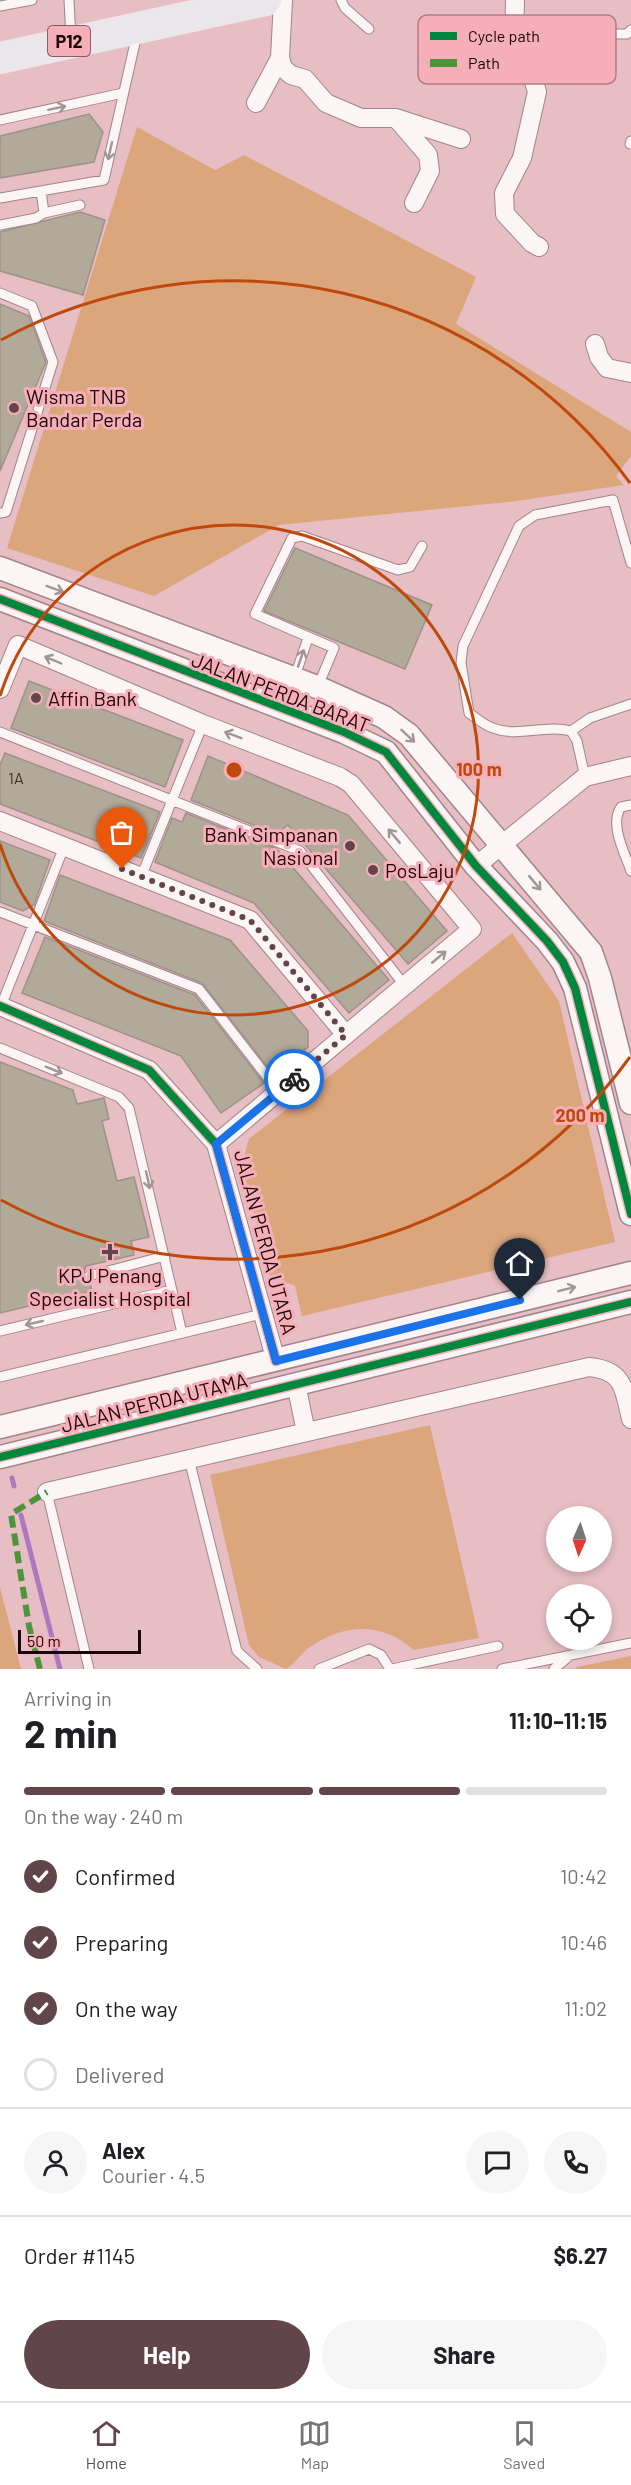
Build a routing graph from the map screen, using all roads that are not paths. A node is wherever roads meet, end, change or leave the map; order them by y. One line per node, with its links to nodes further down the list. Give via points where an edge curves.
1 (32, 0): 6 (lane)
2 (69, 0): 12 (lane)
3 (340, 0): 9 (lane)
4 (515, 0): 7 (street)
5 (257, 1): 8 (main road, P12, via 181,13); 14 (street)
6 (0, 6)
7 (515, 15)
8 (139, 27): 12 (main road, P12); 16 (lane)
9 (369, 29)
10 (631, 30): 11 (lane)
11 (616, 34)
12 (71, 41): 13 (main road, P12)
13 (0, 58)
14 (280, 58): 17 (street); 18 (street, via 283,68 305,80 336,109 361,118)
15 (535, 84): 27 (street, via 537,92 522,158 504,193 505,214)
16 (123, 93): 19 (lane, one-way to 16); 21 (lane, one-way to 21, via 104,180)
17 (256, 103)
18 (396, 118): 20 (street); 23 (street, via 428,155 430,171)
19 (0, 120)
20 (461, 138)
21 (41, 192): 22 (lane); 25 (lane)
22 (0, 198)
23 (414, 203)
24 (80, 205): 25 (lane)
25 (44, 213): 26 (lane)
26 (0, 225)
27 (539, 247)
28 (0, 293): 31 (lane, via 32,306 53,362 6,512)
29 (595, 344): 30 (street, via 608,369)
30 (631, 373)
31 (0, 513)
32 (422, 546): 36 (lane, via 410,567 398,570 302,536 292,538 255,614)
33 (631, 563): 43 (lane, via 613,500 535,516 519,526 463,646 461,663 469,713 492,728 510,732 556,727)
34 (0, 568): 37 (street, JALAN PERDA BARAT, one-way to 37)
35 (0, 599): 45 (street, JALAN PERDA BARAT)
36 (308, 638): 37 (lane, one-way to 36); 38 (lane, via 334,648)
37 (294, 679): 38 (street, JALAN PERDA BARAT)
38 (317, 687): 41 (street, JALAN PERDA BARAT)
39 (0, 689): 42 (street, one-way to 39, via 18,645)
40 (631, 704): 43 (lane, via 590,718)
41 (357, 705): 45 (street); 51 (street, JALAN PERDA BARAT, one-way to 51, via 384,717 409,735)
42 (203, 724): 48 (lane); 58 (street, one-way to 42, via 472,929 351,784)
43 (571, 731): 47 (lane)
44 (0, 732): 48 (lane)
45 (344, 732): 53 (street, JALAN PERDA BARAT, via 386,752)
46 (631, 766): 47 (street)
47 (585, 777): 51 (street)
48 (172, 801): 55 (lane); 58 (lane, via 300,851)
49 (631, 805): 54 (lane, via 616,813 616,826)
50 (0, 820): 52 (street)
51 (502, 845): 53 (street); 63 (street, JALAN PERDA BARAT, one-way to 63, via 591,952)
52 (64, 847): 55 (street); 57 (lane)
53 (476, 866): 65 (street, JALAN PERDA BARAT, via 547,941 575,988)
54 (631, 872)
55 (141, 877): 60 (street, via 250,920)
56 (0, 912): 57 (lane)
57 (33, 925): 59 (lane); 62 (lane, via 199,989)
58 (405, 986): 60 (street)
59 (0, 1006): 64 (street, JALAN PERDA UTARA, via 149,1070)
60 (346, 1035): 62 (street)
61 (0, 1048): 66 (lane, one-way to 66, via 119,1097 129,1107)
62 (279, 1092): 64 (street)
63 (631, 1103)
64 (216, 1144): 71 (street, JALAN PERDA UTARA)
65 (631, 1214)
66 (165, 1256): 68 (lane); 69 (lane)
67 (631, 1272): 74 (street, JALAN PERDA UTAMA, one-way to 67)
68 (88, 1276)
69 (172, 1290): 72 (lane, one-way to 72); 73 (lane)
70 (631, 1302): 76 (street, JALAN PERDA UTAMA)
71 (262, 1314): 73 (lane); 74 (street, JALAN PERDA UTARA)
72 (0, 1331)
73 (182, 1333): 75 (lane)
74 (276, 1361): 78 (street, JALAN PERDA UTAMA)
75 (0, 1377)
76 (296, 1384): 79 (street); 80 (street, JALAN PERDA UTAMA)
77 (631, 1419): 79 (street, via 616,1375 603,1368 589,1367)
78 (0, 1426)
79 (306, 1432): 81 (street)
80 (0, 1456)
81 (189, 1459): 82 (street); 87 (lane, via 237,1651)
82 (46, 1492): 86 (lane)
83 (631, 1643): 85 (lane)
84 (498, 1646): 89 (lane)
85 (570, 1656): 90 (lane); 91 (lane)
86 (89, 1669)
87 (257, 1669)
88 (319, 1669): 89 (lane, via 369,1649 381,1655)
89 (391, 1669)
90 (502, 1669)
91 (554, 1669)

